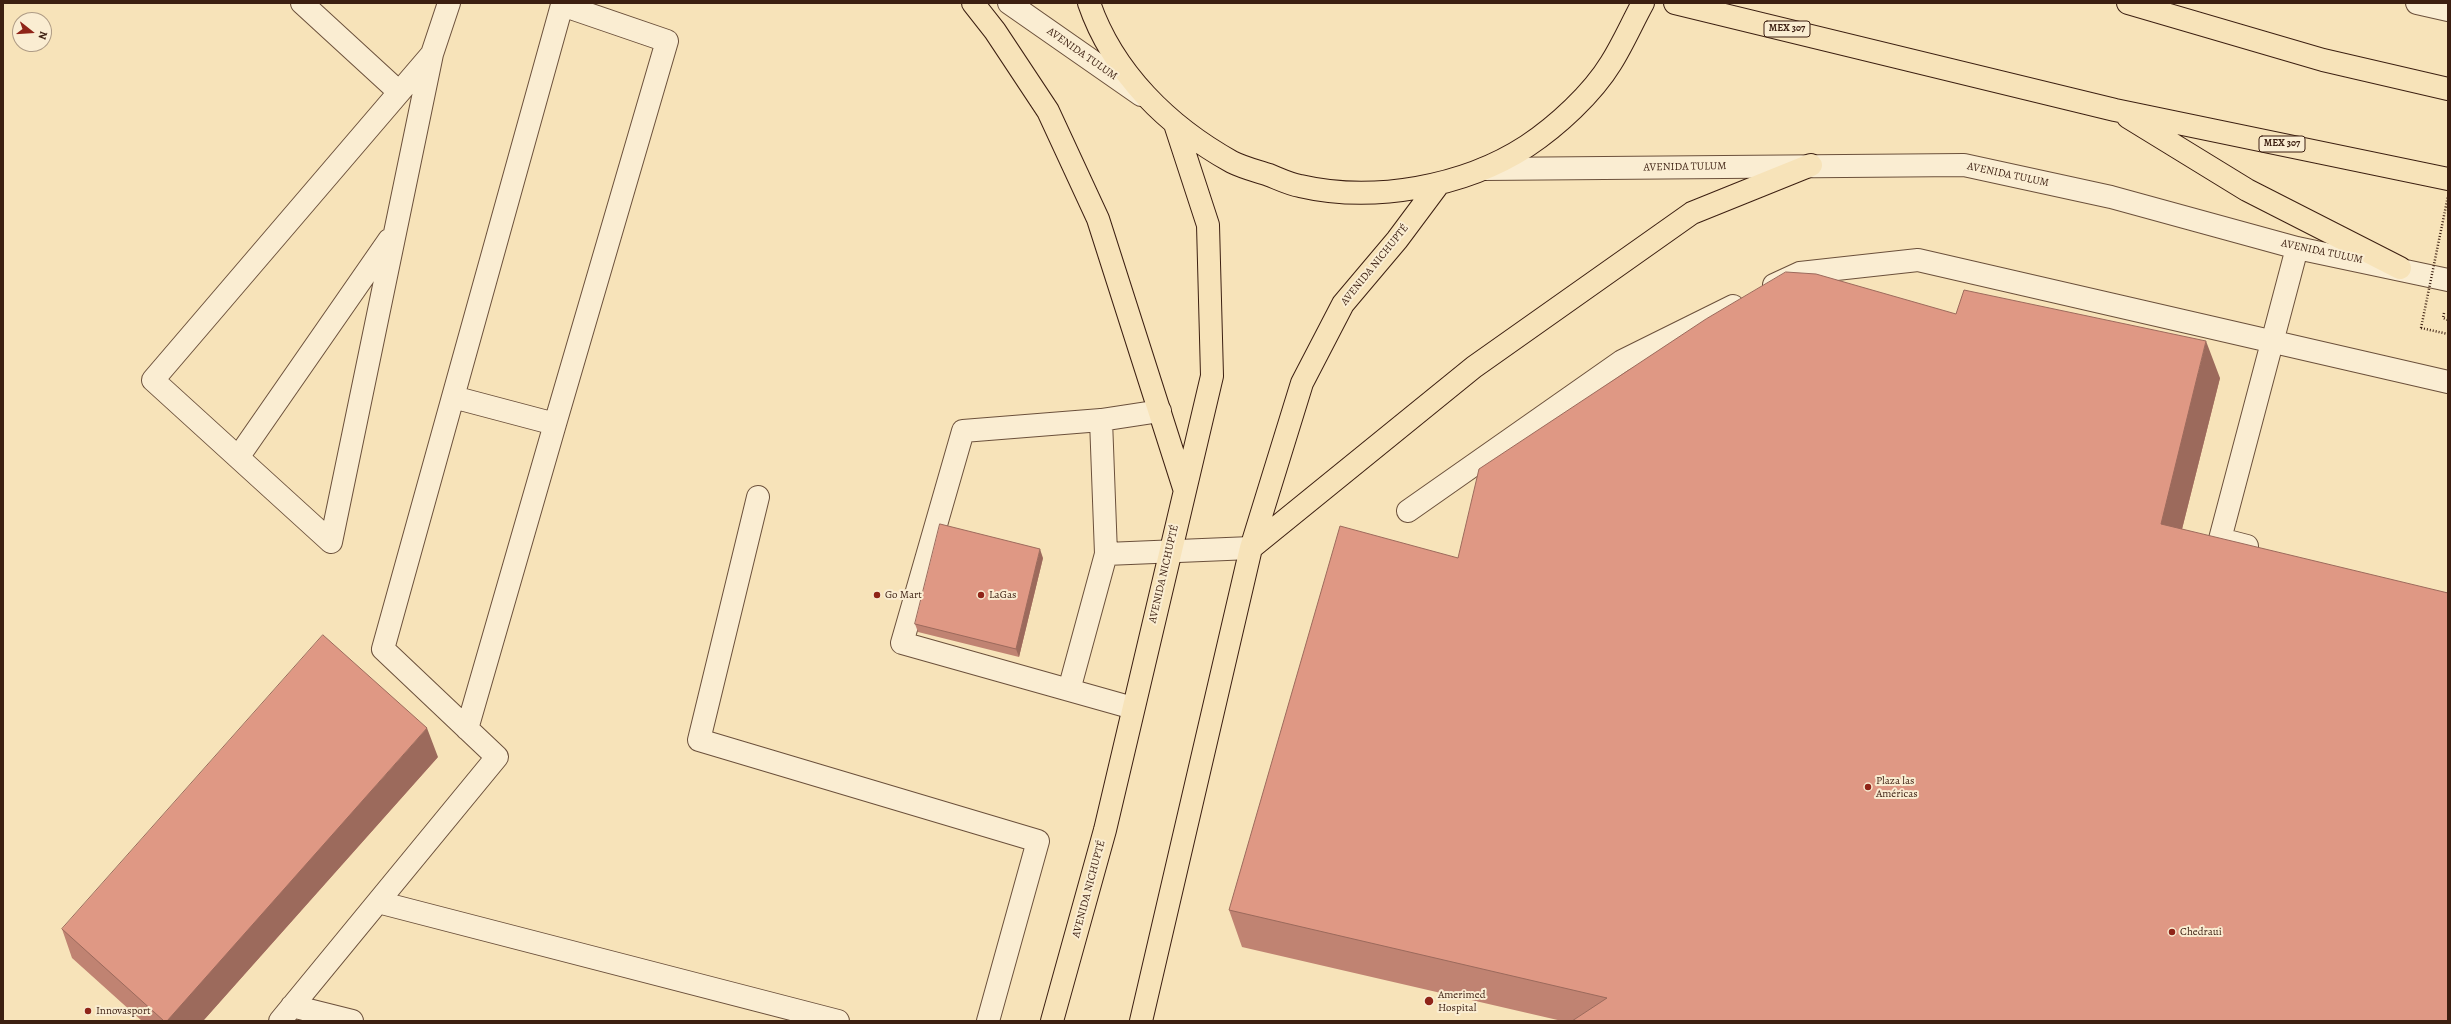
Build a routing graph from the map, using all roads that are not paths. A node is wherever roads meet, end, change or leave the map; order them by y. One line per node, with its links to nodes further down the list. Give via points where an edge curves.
1 (302, 3): 13 (street)
2 (449, 3): 11 (street)
3 (973, 3): 28 (main road, via 995,31 1048,111 1095,212)
4 (1009, 3): 14 (street, AVENIDA TULUM)
5 (1089, 3): 14 (main road, via 1109,47)
6 (1643, 3): 18 (main road, via 1610,65 1572,110 1527,146)
7 (1675, 3): 15 (main road, MEX 307)
8 (2128, 3): 12 (main road, via 2323,60)
9 (2417, 3): 10 (street)
10 (2448, 10)
11 (432, 54): 13 (street); 21 (street)
12 (2448, 89)
13 (399, 92): 31 (street, via 153,380)
14 (1154, 105): 16 (main road)
15 (2115, 110): 19 (main road, MEX 307); 23 (main road, via 2247,190)
16 (1175, 124): 20 (main road, via 1233,162 1299,186 1369,194); 32 (main road, AVENIDA NICHUPTÉ, via 1208,224 1209,236 1212,376)
17 (1812, 166): 18 (street, AVENIDA TULUM); 22 (street, AVENIDA TULUM, via 1964,166 2111,197); 35 (main road, via 1692,213 1474,367)
18 (1484, 169): 20 (main road)
19 (2448, 179)
20 (1438, 185): 35 (main road, AVENIDA NICHUPTÉ, via 1397,240 1343,304 1302,383)
21 (394, 233): 31 (street); 31 (street, via 331,542)
22 (2297, 248): 23 (street, AVENIDA TULUM); 25 (street)
23 (2400, 268): 24 (street, AVENIDA TULUM)
24 (2448, 280)
25 (2273, 341): 26 (street); 34 (street, via 1918,260 1800,273 1622,361); 36 (street, via 2220,539)
26 (2448, 382)
27 (453, 397): 30 (street); 30 (street, via 562,5 668,41); 41 (street, via 383,649)
28 (1160, 411): 29 (street); 32 (main road)
29 (1101, 420): 38 (street); 39 (street, via 963,431 902,643)
30 (555, 424): 41 (street)
31 (240, 456)
32 (1184, 488): 37 (main road, AVENIDA NICHUPTÉ)
33 (758, 497): 46 (street, via 699,740 1038,841)
34 (1408, 510)
35 (1251, 548): 37 (street); 48 (main road, AVENIDA NICHUPTÉ)
36 (2265, 550)
37 (1170, 551): 38 (street); 40 (main road, AVENIDA NICHUPTÉ)
38 (1106, 554): 39 (street)
39 (1069, 690): 40 (street)
40 (1133, 708): 47 (main road, AVENIDA NICHUPTÉ, via 1105,830)
41 (467, 729): 42 (street, via 497,757)
42 (378, 902): 43 (street); 45 (street)
43 (286, 1014): 44 (street)
44 (352, 1021)
45 (838, 1021)
46 (988, 1021)
47 (1052, 1021)
48 (1141, 1021)

